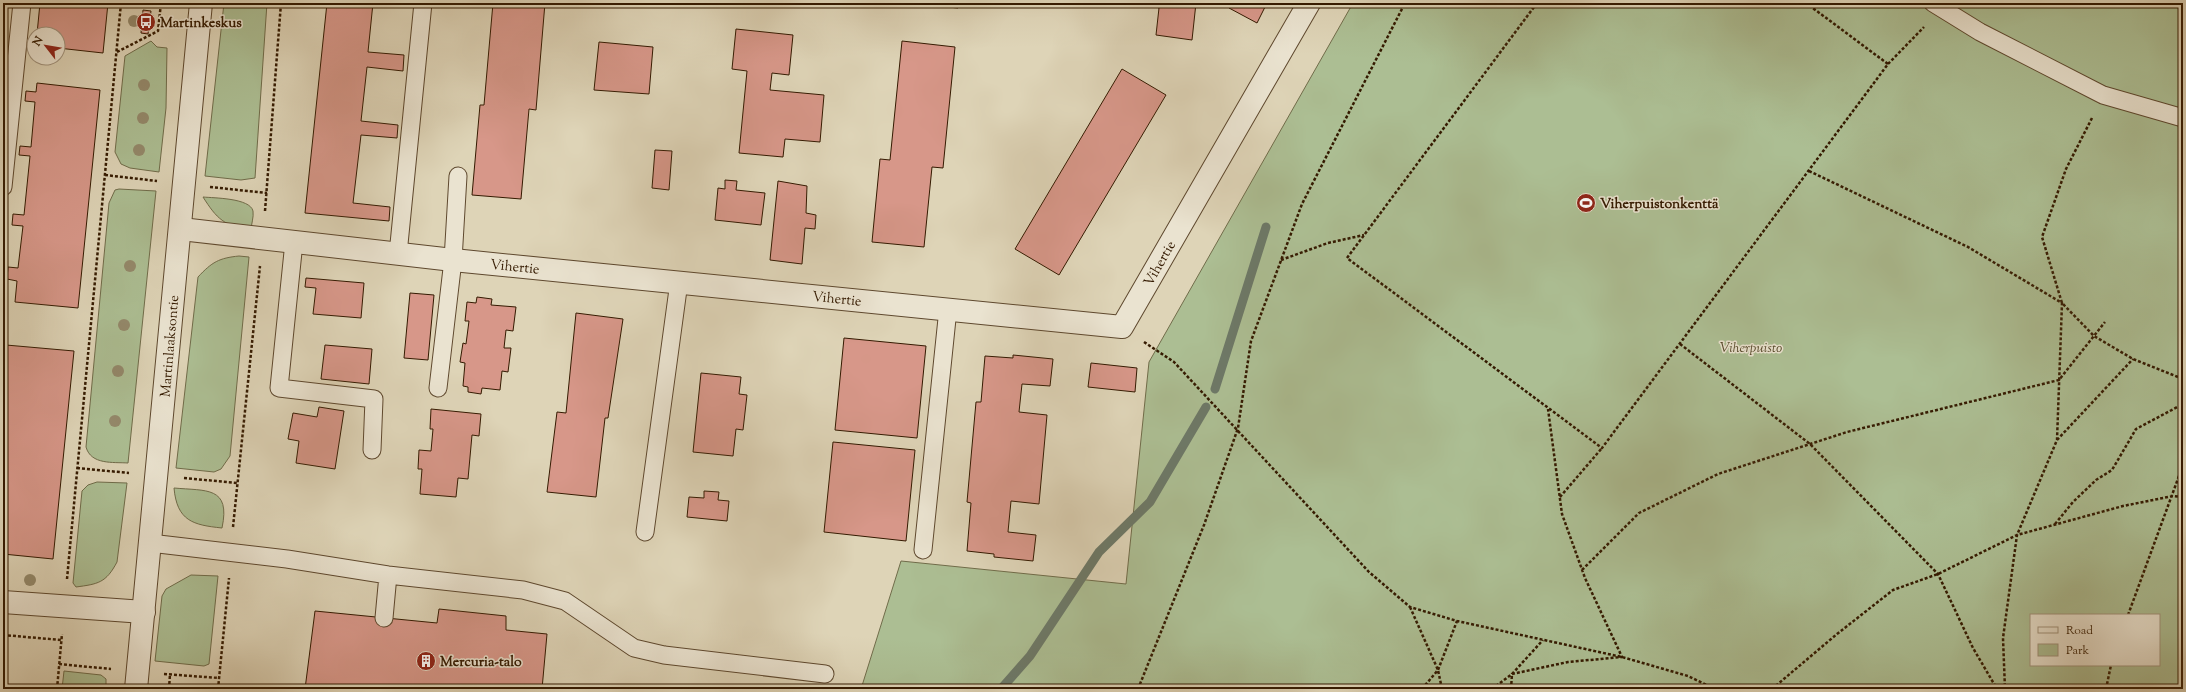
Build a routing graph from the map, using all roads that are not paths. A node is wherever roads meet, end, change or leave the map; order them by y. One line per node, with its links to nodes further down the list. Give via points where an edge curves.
1 (22, 3): 8 (lane)
2 (201, 3): 9 (street, Martinlaaksontie)
3 (423, 3): 11 (lane)
4 (1310, 3): 14 (street, Vihertie, via 1122,327)
5 (1938, 6): 6 (lane, via 1980,32 2103,95)
6 (2183, 118)
7 (458, 176): 12 (lane)
8 (3, 186)
9 (181, 229): 10 (street, Vihertie); 18 (street, Martinlaaksontie)
10 (294, 242): 11 (street, Vihertie); 16 (lane, via 279,388 374,399)
11 (398, 254): 12 (street, Vihertie)
12 (453, 260): 13 (street, Vihertie); 15 (lane)
13 (678, 282): 14 (street, Vihertie); 17 (lane)
14 (948, 309): 19 (lane)
15 (438, 388)
16 (372, 450)
17 (645, 532)
18 (150, 543): 20 (lane); 22 (street, Martinlaaksontie)
19 (923, 550)
20 (388, 575): 23 (lane); 24 (lane, via 524,590 565,601 634,648 664,655)
21 (3, 602): 22 (street)
22 (144, 612): 25 (street, Martinlaaksontie)
23 (384, 618)
24 (825, 674)
25 (136, 689)

